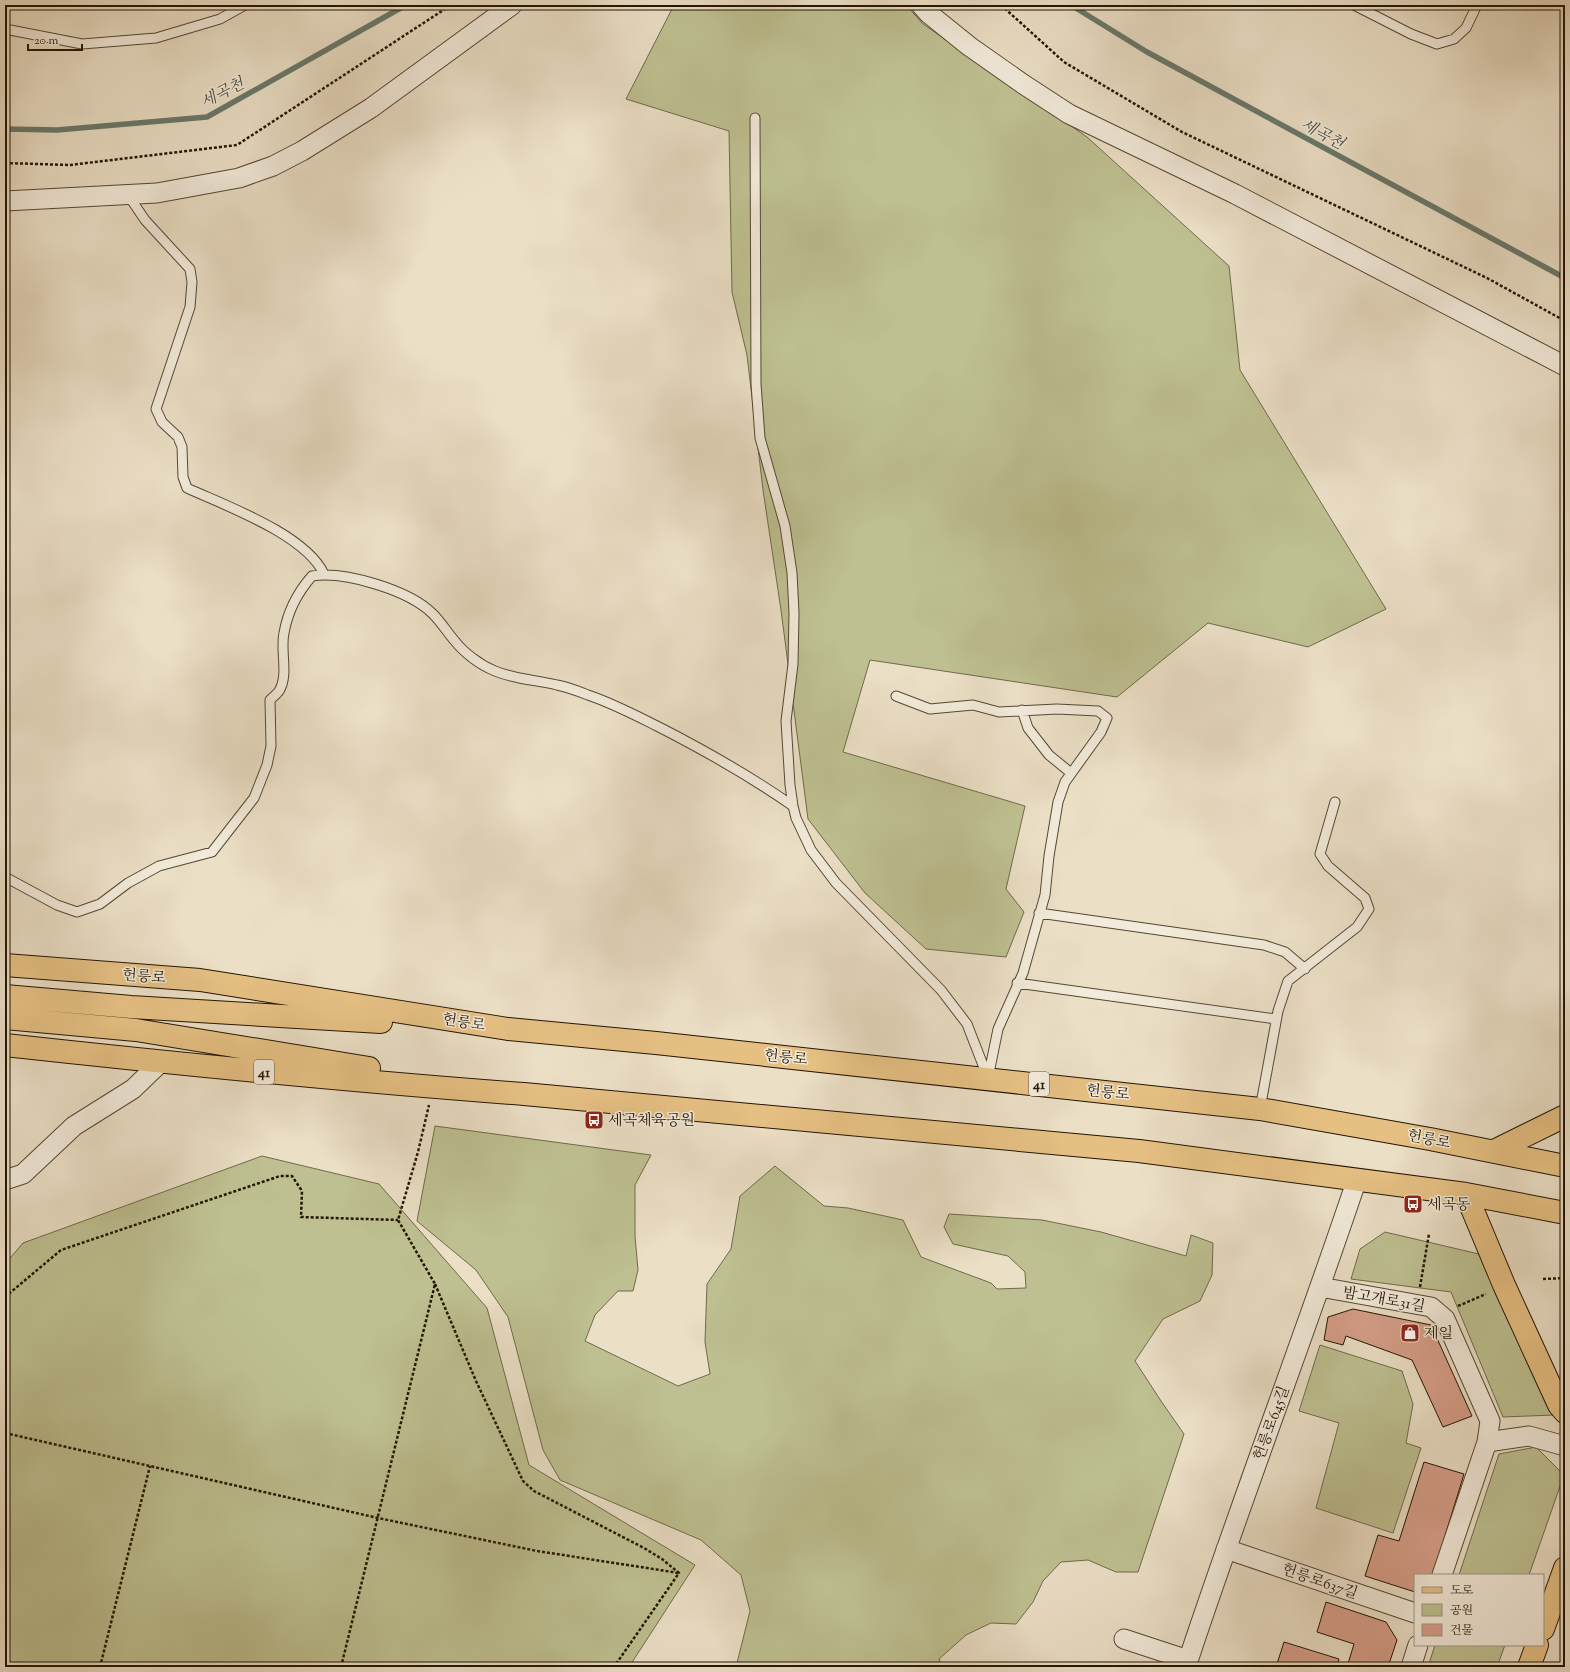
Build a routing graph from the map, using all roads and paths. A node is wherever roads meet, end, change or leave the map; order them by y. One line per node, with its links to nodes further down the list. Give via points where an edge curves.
1 (244, 5): 8 (lane, via 220,19 156,38 82,44)
2 (451, 5): 10 (path, via 237,145 70,165)
3 (512, 5): 11 (street, via 370,108 302,151 273,166 239,178 158,193)
4 (921, 5): 14 (street, via 970,46 1069,114 1242,198)
5 (1001, 5): 13 (path, via 1064,62 1182,132 1487,278)
6 (1354, 5): 7 (lane, via 1411,34 1438,44 1454,39 1466,28)
7 (1477, 5)
8 (5, 29)
9 (756, 118): 20 (lane, via 756,384 760,438 785,526 792,573 793,664 786,721)
10 (5, 163)
11 (128, 194): 12 (street); 15 (lane, via 145,220 190,269 190,308 156,409 162,422 178,437 182,447 182,477 187,488 266,524 294,541 319,564)
12 (5, 201)
13 (1565, 321)
14 (1565, 366)
15 (324, 574): 20 (lane, via 386,587 416,601 433,614 455,642 476,660 495,671 558,685 618,706 733,767); 21 (lane, via 312,576 298,591 290,610 283,634 283,681 279,691 270,700 271,746 267,765 254,798 212,852 159,866 128,883 100,904 77,912 58,905)
16 (896, 696): 17 (lane, via 930,709 972,705 999,712)
17 (1022, 710): 18 (lane, via 1028,728 1044,750); 18 (lane, via 1098,711 1107,718 1101,732)
18 (1071, 773): 22 (lane, via 1058,802 1045,895)
19 (1335, 802): 24 (lane, via 1320,854 1328,866 1365,898 1370,909 1357,927)
20 (793, 806): 32 (lane, via 811,850 836,883 941,990 966,1024)
21 (5, 877)
22 (1039, 913): 24 (lane, via 1264,945 1285,952); 25 (lane, via 1023,973)
23 (5, 965): 29 (main road, 헌릉로 / 41, via 200,980)
24 (1305, 969): 28 (lane, via 1288,981)
25 (1017, 983): 28 (lane); 32 (lane, via 998,1029)
26 (5, 996): 29 (main road, via 131,1007)
27 (5, 1018): 34 (main road, via 136,1030)
28 (1276, 1019): 35 (lane)
29 (508, 1029): 32 (main road, 헌릉로 / 41)
30 (5, 1045): 31 (main road, 41)
31 (161, 1062): 33 (main road, 41); 40 (street, via 133,1089 74,1126 22,1174)
32 (988, 1078): 35 (main road, 헌릉로 / 41)
33 (433, 1087): 34 (main road, 41); 43 (path, via 418,1152)
34 (524, 1094): 39 (main road, 41, via 1139,1151)
35 (1260, 1109): 37 (main road, 헌릉로 / 41)
36 (1565, 1116): 37 (main road)
37 (1494, 1151): 38 (main road, 헌릉로 / 41)
38 (1565, 1166)
39 (1357, 1179): 41 (main road, 41); 48 (street, 헌릉로645길)
40 (5, 1180)
41 (1466, 1194): 42 (main road, 41); 53 (main road, via 1559,1405)
42 (1565, 1213)
43 (398, 1220): 47 (path); 50 (path, via 301,1217 302,1191 292,1176 280,1176 62,1250)
44 (1429, 1234): 51 (path)
45 (1565, 1278): 46 (path)
46 (1543, 1279)
47 (435, 1284): 58 (path); 61 (path, via 476,1381 523,1481 534,1491 644,1548)
48 (1320, 1287): 51 (street, 밤고개로31길); 59 (street, 헌릉로645길)
49 (1487, 1293): 52 (path)
50 (5, 1297)
51 (1417, 1305): 52 (street, 밤고개로31길, via 1431,1307)
52 (1440, 1314): 55 (street, 밤고개로31길, via 1445,1319 1490,1421)
53 (1565, 1412)
54 (5, 1433): 57 (path)
55 (1486, 1442): 56 (street, via 1529,1436); 62 (street)
56 (1565, 1446)
57 (150, 1466): 58 (path); 69 (path)
58 (378, 1518): 61 (path, via 537,1551); 70 (path)
59 (1226, 1549): 63 (street, 헌릉로637길); 68 (street, 헌릉로645길)
60 (1565, 1568): 64 (main road)
61 (679, 1573): 71 (path)
62 (1442, 1574)
63 (1414, 1613)
64 (1544, 1626)
65 (1124, 1638): 68 (street)
66 (1418, 1646): 72 (street)
67 (1537, 1646): 73 (main road)
68 (1187, 1664)
69 (100, 1667)
70 (341, 1667)
71 (614, 1667)
72 (1411, 1667)
73 (1529, 1667)

